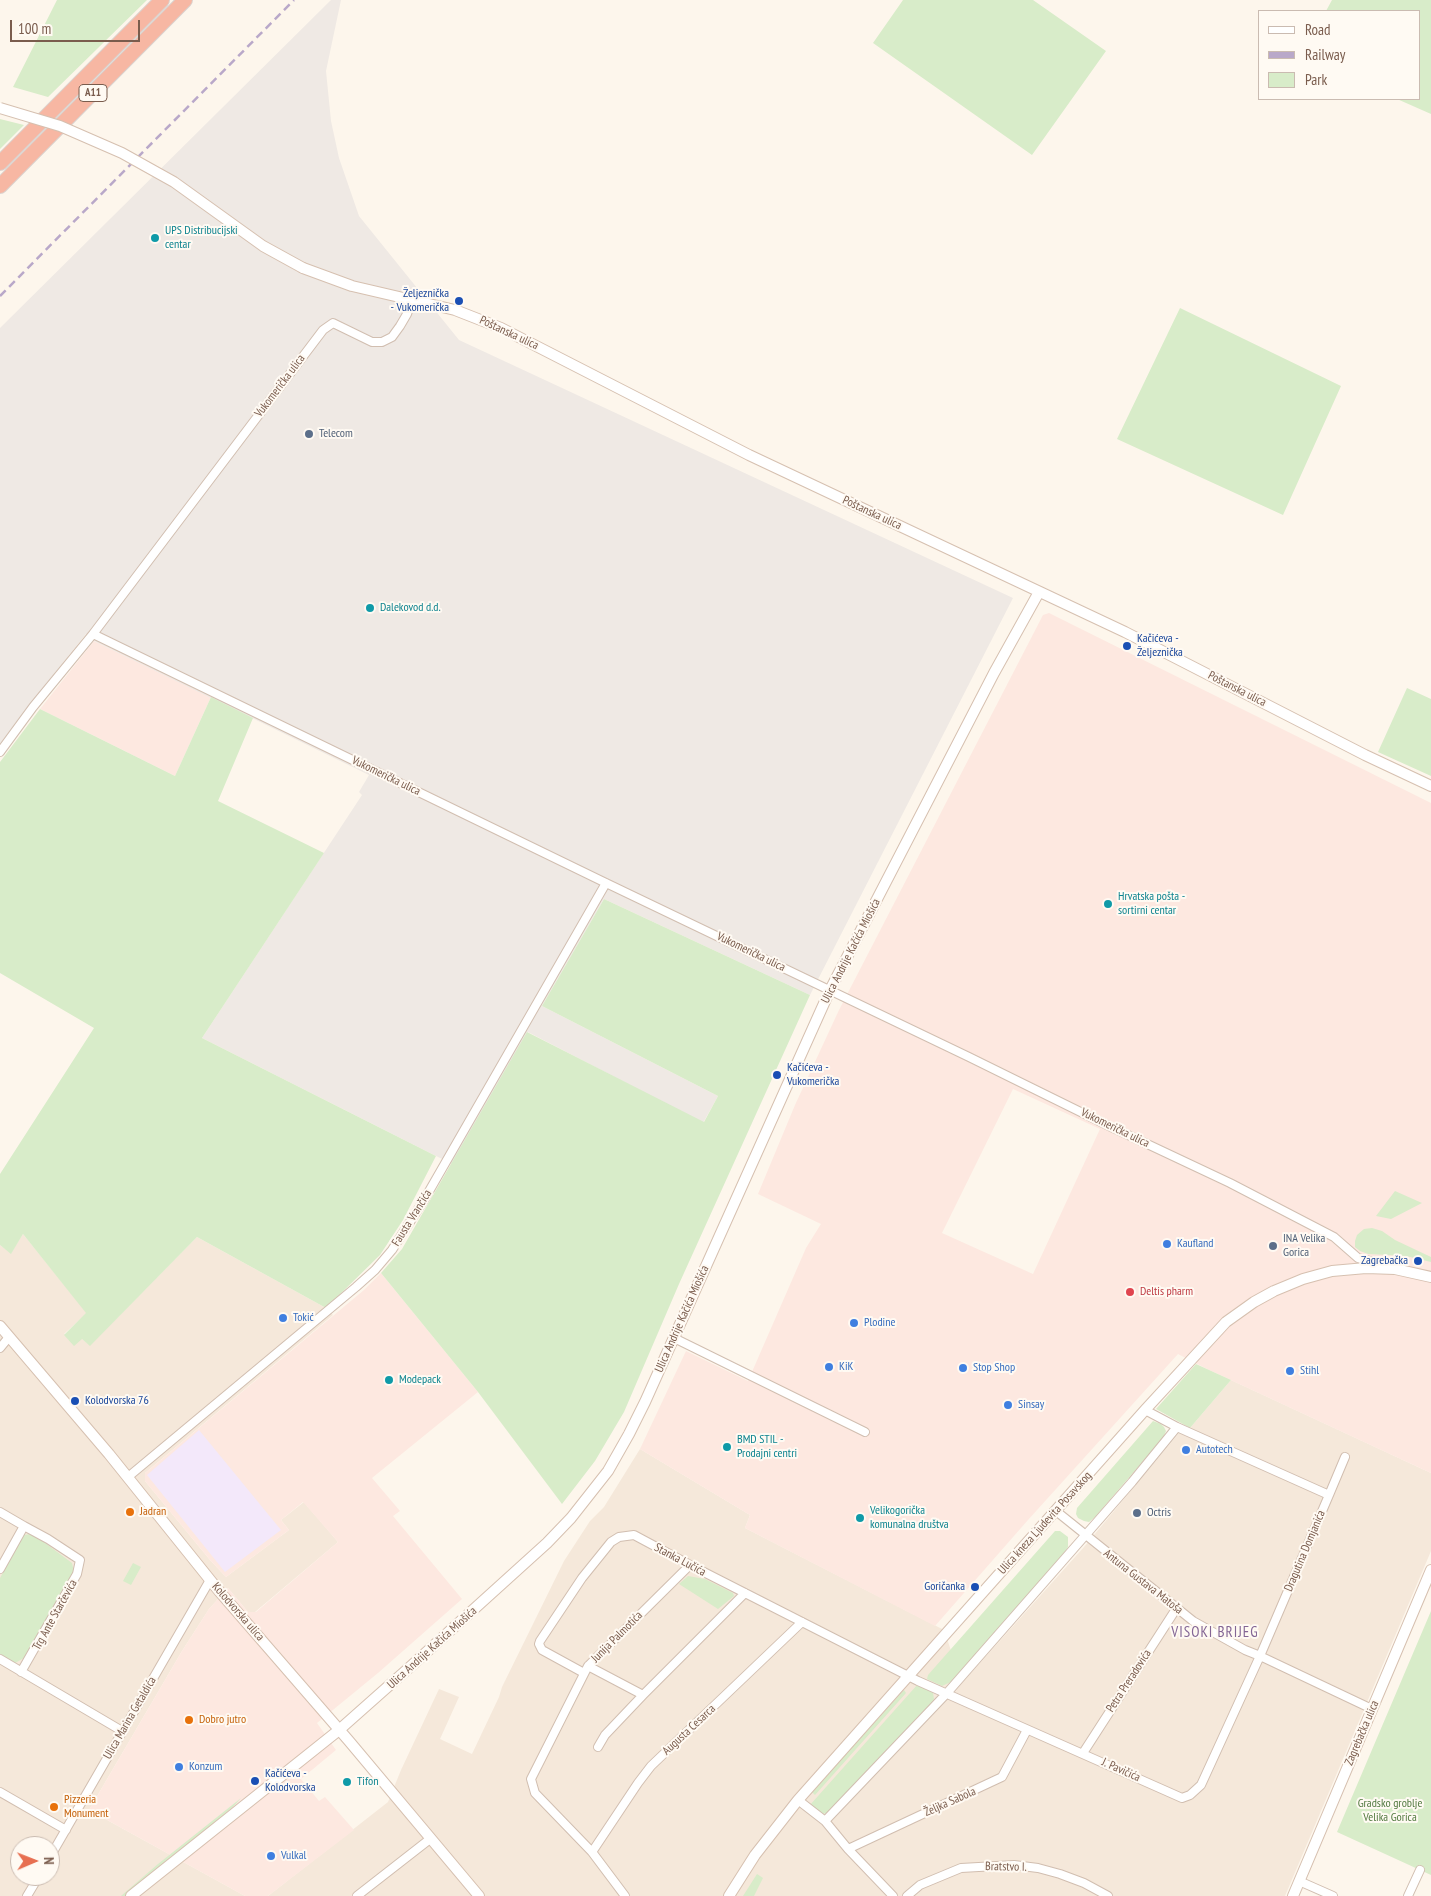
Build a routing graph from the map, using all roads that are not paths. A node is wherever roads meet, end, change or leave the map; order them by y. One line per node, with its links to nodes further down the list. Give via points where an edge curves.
1 (162, 0): 4 (highway, A11)
2 (186, 0): 5 (highway, A11)
3 (0, 108): 6 (main road, Poštanska ulica, bridge, via 60,126 122,153 174,182 263,246 303,268 352,286)
4 (0, 162)
5 (0, 186)
6 (412, 300): 7 (main road, Poštanska ulica, via 455,310 501,328 749,455); 8 (street, Vukomerička ulica, via 400,326 392,337 382,342 372,342 333,322 323,330)
7 (1039, 592): 10 (main road, Poštanska ulica); 12 (main road, Ulica Andrije Kačića Miošića, via 994,672)
8 (93, 634): 9 (street, Vukomerička ulica); 11 (street, Vukomerička ulica)
9 (0, 752)
10 (1431, 786)
11 (606, 883): 12 (street, Vukomerička ulica); 23 (street, Fausta Vrančića, via 392,1250 361,1283)
12 (830, 990): 13 (street, Vukomerička ulica, via 1223,1179 1326,1233 1343,1243 1358,1258); 17 (main road, Ulica Andrije Kačića Miošića)
13 (1406, 1271): 14 (main road, Ulica kneza Ljudevita Posavskog); 19 (main road, Ulica kneza Ljudevita Posavskog, via 1347,1269 1304,1279 1274,1291 1226,1322)
14 (1431, 1277)
15 (0, 1326): 16 (main road, Kolodvorska ulica)
16 (9, 1337): 18 (street); 23 (main road, Kolodvorska ulica)
17 (674, 1338): 21 (street); 44 (main road, Ulica Andrije Kačića Miošića, via 608,1471 571,1518)
18 (0, 1348)
19 (1145, 1410): 20 (street, Dragutina Domjanića); 26 (main road, Ulica kneza Ljudevita Posavskog)
20 (1177, 1427): 24 (street, Dragutina Domjanića); 28 (street)
21 (865, 1432)
22 (1345, 1457): 24 (street)
23 (128, 1477): 32 (main road, Kolodvorska ulica)
24 (1329, 1495): 36 (street, Dragutina Domjanića)
25 (0, 1512): 27 (street, Trg Ante Starčevića)
26 (1056, 1512): 28 (street, Antuna Gustava Matoša); 40 (main road, Ulica kneza Ljudevita Posavskog)
27 (24, 1526): 30 (street); 39 (street, Trg Ante Starčevića, via 81,1563 54,1618)
28 (1084, 1536): 34 (street, Antuna Gustava Matoša); 41 (street)
29 (690, 1565): 33 (street, Stanka Lučića); 38 (street, Junija Palmotića); 38 (street, Stanka Lučića, via 634,1536 619,1537 611,1542 582,1578 539,1644 542,1650)
30 (0, 1569)
31 (1431, 1570): 43 (main road, Zagrebačka ulica)
32 (210, 1580): 44 (main road, Kolodvorska ulica); 46 (street, Ulica Marina Getaldića)
33 (745, 1593): 35 (street, Stanka Lučića); 42 (street)
34 (1176, 1608): 36 (street, Antuna Gustava Matoša, via 1216,1636); 48 (street, Petra Preradovića)
35 (802, 1622): 40 (street, Stanka Lučića); 56 (street, Augusta Cesarca, via 651,1766)
36 (1260, 1656): 43 (street, Antuna Gustava Matoša); 48 (street, J. Pavičića, via 1201,1785 1190,1795 1182,1798)
37 (0, 1660): 39 (street)
38 (586, 1669): 42 (street); 56 (street, Junija Palmotića, via 531,1779 533,1788)
39 (21, 1672): 46 (street)
40 (909, 1676): 41 (street, J. Pavičića); 50 (main road, Ulica kneza Ljudevita Posavskog)
41 (947, 1694): 45 (street, J. Pavičića); 51 (street)
42 (643, 1695): 47 (street, via 605,1735)
43 (1372, 1709): 58 (main road, Zagrebačka ulica)
44 (339, 1730): 53 (main road, Kolodvorska ulica); 59 (main road, Ulica Andrije Kačića Miošića)
45 (1027, 1730): 48 (street, J. Pavičića); 55 (street, Željka Sabola, via 1002,1777)
46 (122, 1731): 52 (street, Ulica Marina Getaldića)
47 (598, 1747)
48 (1083, 1753)
49 (0, 1792): 52 (street)
50 (798, 1800): 51 (street); 63 (main road, Ulica kneza Ljudevita Posavskog, via 755,1855)
51 (825, 1821): 55 (street)
52 (66, 1830): 54 (street, Ulica Marina Getaldića)
53 (430, 1839): 60 (street); 61 (main road, Kolodvorska ulica)
54 (60, 1840)
55 (848, 1849): 64 (street)
56 (592, 1852): 62 (street)
57 (1420, 1870): 69 (street)
58 (1299, 1881): 67 (main road, Zagrebačka ulica); 68 (street)
59 (131, 1896)
60 (357, 1896)
61 (479, 1896)
62 (625, 1896)
63 (729, 1896)
64 (893, 1896)
65 (907, 1896): 66 (street, Bratstvo I., via 920,1886 961,1868 1014,1865 1060,1874)
66 (1108, 1896)
67 (1293, 1896)
68 (1333, 1896)
69 (1408, 1896)

